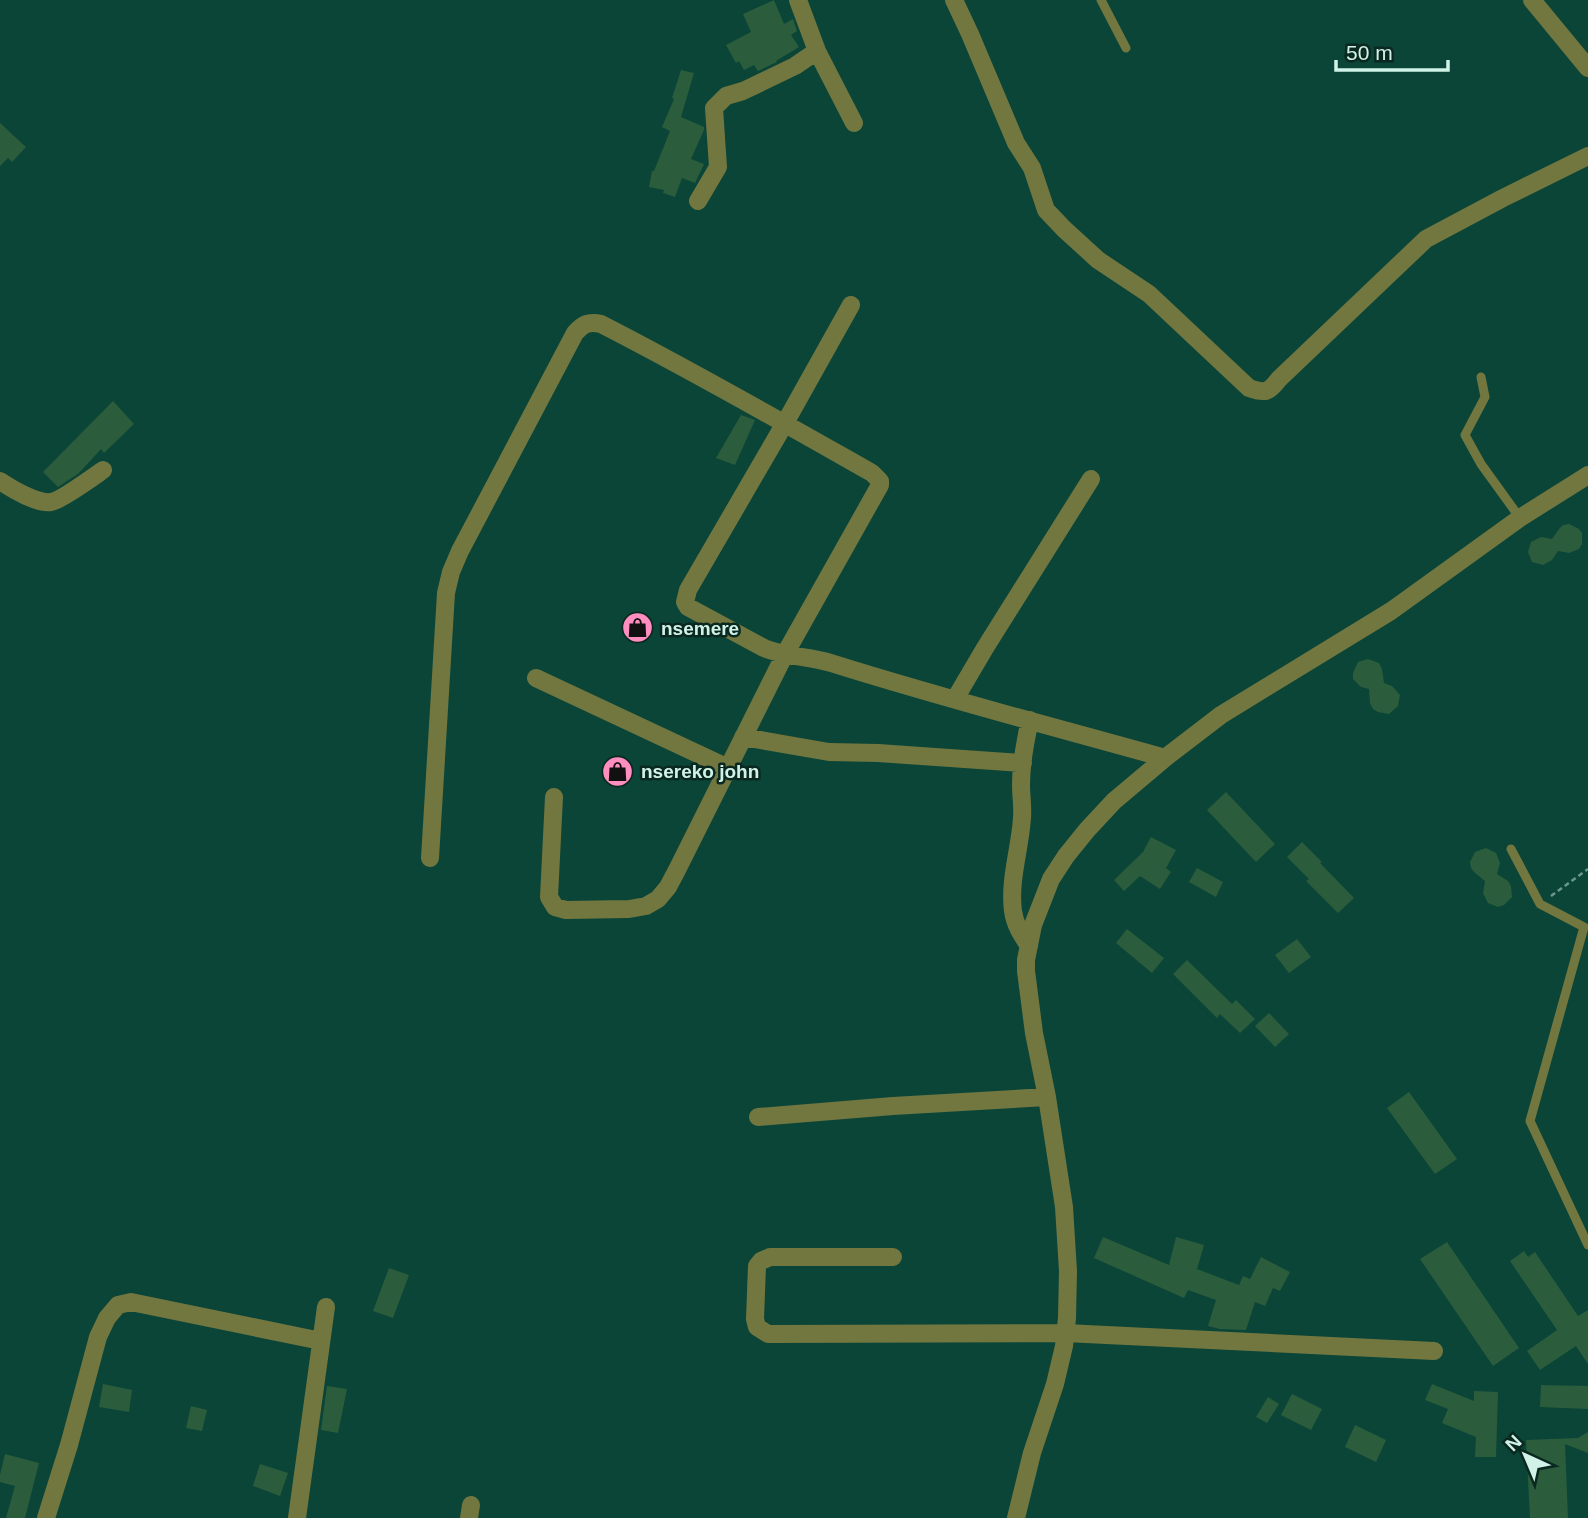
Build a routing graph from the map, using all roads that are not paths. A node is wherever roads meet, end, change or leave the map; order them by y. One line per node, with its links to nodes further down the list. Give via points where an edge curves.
1 (798, 0): 6 (street)
2 (954, 0): 9 (street, via 1016,143 1032,168 1046,210 1098,260 1149,294 1249,388 1260,392 1270,390 1426,239)
3 (1101, 0): 5 (lane)
4 (1532, 0): 7 (street)
5 (1126, 48)
6 (817, 51): 8 (street); 10 (street, via 726,96 714,108 718,167)
7 (1588, 68)
8 (854, 123)
9 (1588, 156)
10 (698, 201)
11 (851, 305): 13 (street)
12 (1480, 377): 18 (lane, via 1485,397 1465,435)
13 (785, 423): 19 (street, via 872,473 880,485); 19 (street, via 688,590 685,603 764,648); 29 (street, via 601,324 586,323 575,333 451,572 445,604)
14 (103, 470): 17 (street, via 52,502 37,501)
15 (1588, 475): 18 (street)
16 (1091, 479): 21 (street)
17 (0, 481)
18 (1520, 518): 24 (street, via 1391,611 1221,715)
19 (785, 654): 21 (street); 23 (street)
20 (536, 678): 26 (street)
21 (955, 699): 22 (street)
22 (1030, 720): 24 (street); 25 (street)
23 (743, 737): 25 (street, via 830,752); 26 (street)
24 (1165, 758): 30 (street, via 1114,801 1066,856 1051,879)
25 (1023, 764): 30 (street, via 1023,815 1013,908 1018,931)
26 (728, 768): 27 (street, via 668,887 646,906 629,909 565,910 551,902)
27 (554, 797)
28 (1511, 849): 33 (lane, via 1540,904 1584,927 1530,1121)
29 (430, 858)
30 (1029, 946): 31 (street, via 1026,971)
31 (1046, 1097): 32 (street); 36 (street, via 1065,1207)
32 (758, 1117)
33 (1588, 1245)
34 (893, 1257): 36 (street, via 770,1257 761,1261 757,1266 757,1327 768,1334)
35 (326, 1307): 37 (street)
36 (1065, 1333): 38 (street); 41 (street)
37 (321, 1341): 39 (street, via 131,1302 118,1305 97,1337); 40 (street)
38 (1434, 1351)
39 (46, 1518)
40 (297, 1518)
41 (1016, 1518)

